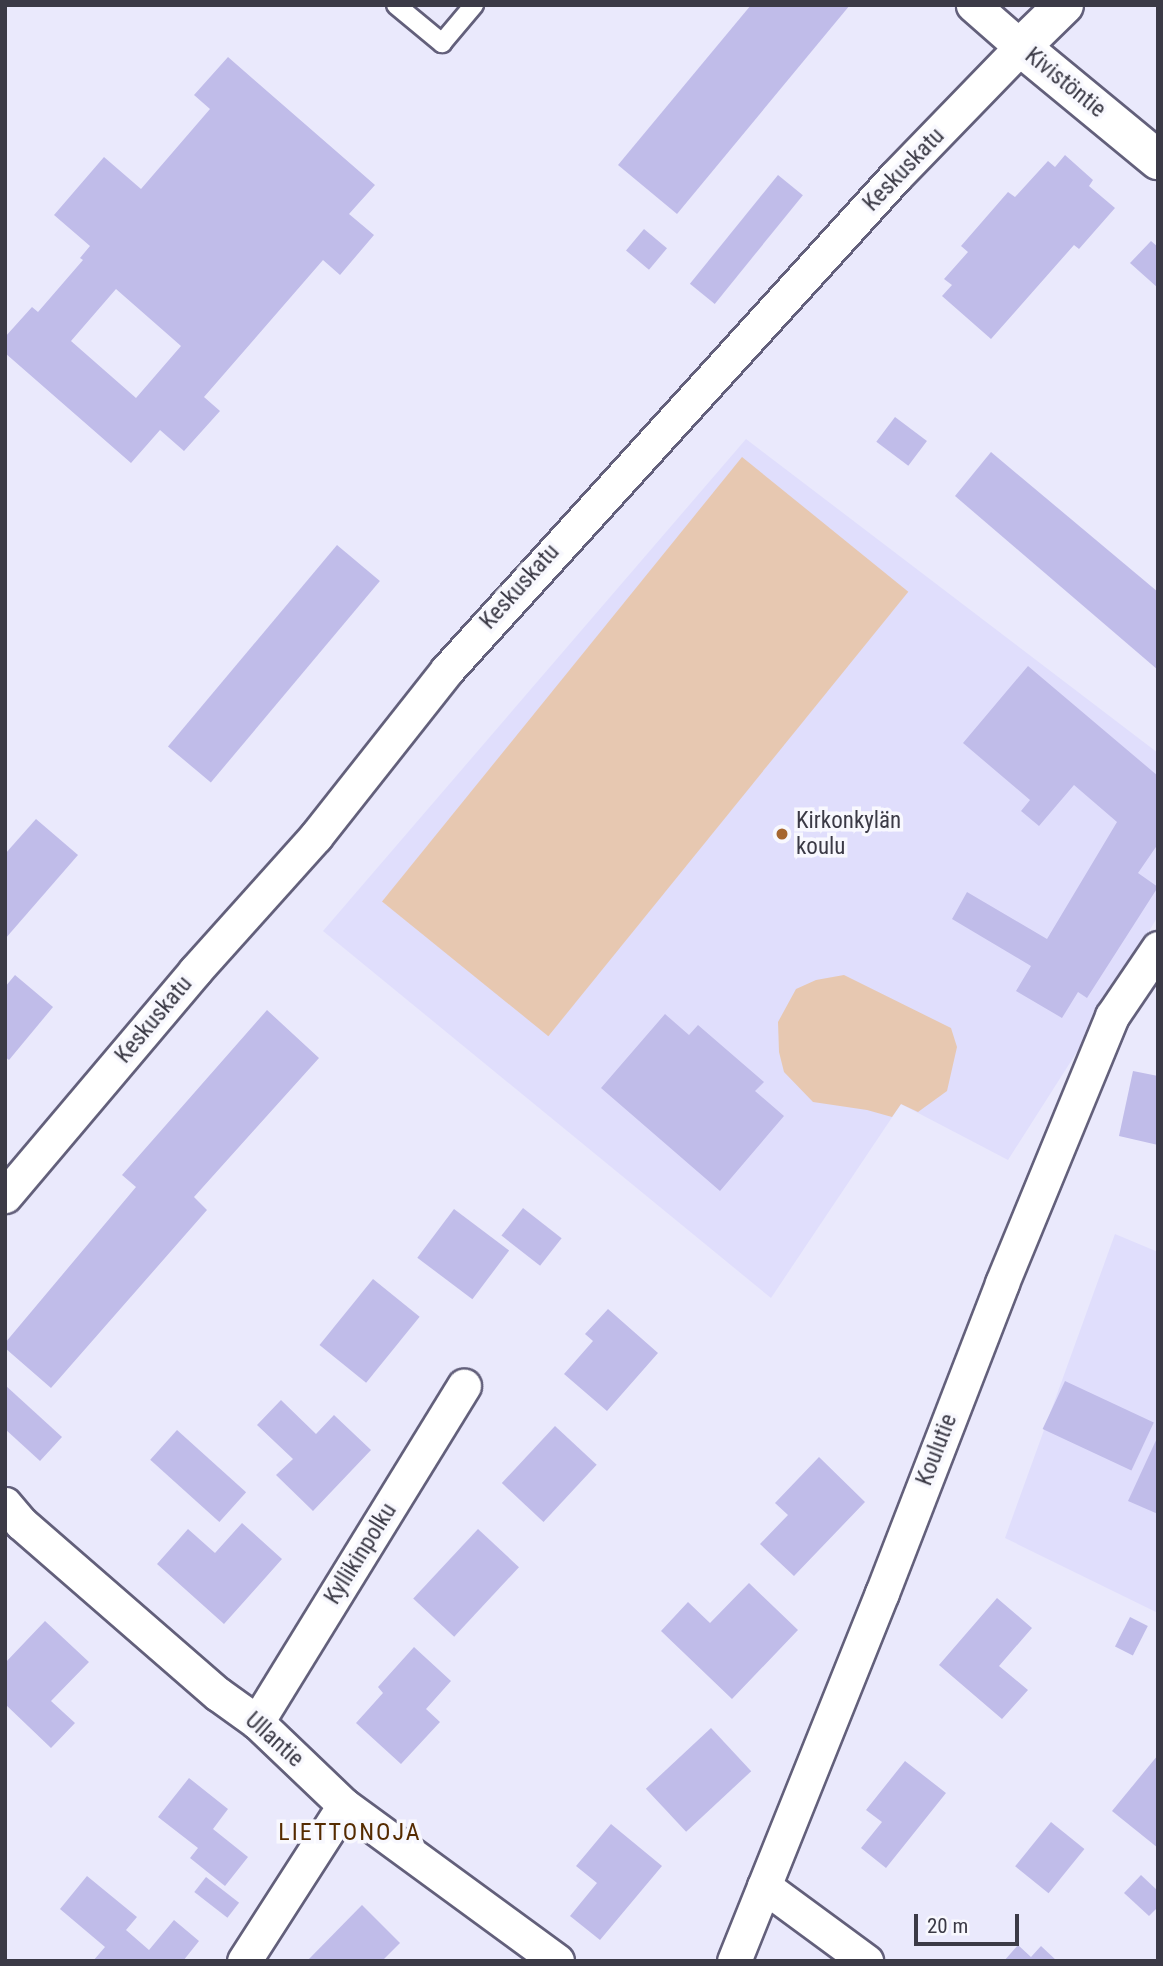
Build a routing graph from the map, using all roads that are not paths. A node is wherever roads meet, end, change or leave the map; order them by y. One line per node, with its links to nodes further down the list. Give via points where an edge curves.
1 (397, 5): 2 (lane, via 442,43)
2 (474, 5)
3 (974, 5): 5 (street, Kivistöntie)
4 (1064, 5): 5 (main road, Keskuskatu)
5 (1021, 47): 6 (main road, Kivistöntie); 8 (street, Keskuskatu, via 895,177 455,660 316,836)
6 (1158, 160)
7 (1158, 947): 13 (street, Koulutie, via 1112,1016)
8 (5, 1196)
9 (464, 1386): 11 (street, Kyllikinpolku)
10 (11, 1522): 11 (street, Ullantie)
11 (257, 1722): 12 (street, Ullantie)
12 (344, 1805): 14 (street); 15 (street, Ullantie)
13 (764, 1886): 16 (street, Koulutie); 17 (street)
14 (244, 1961)
15 (557, 1961)
16 (734, 1961)
17 (866, 1961)

